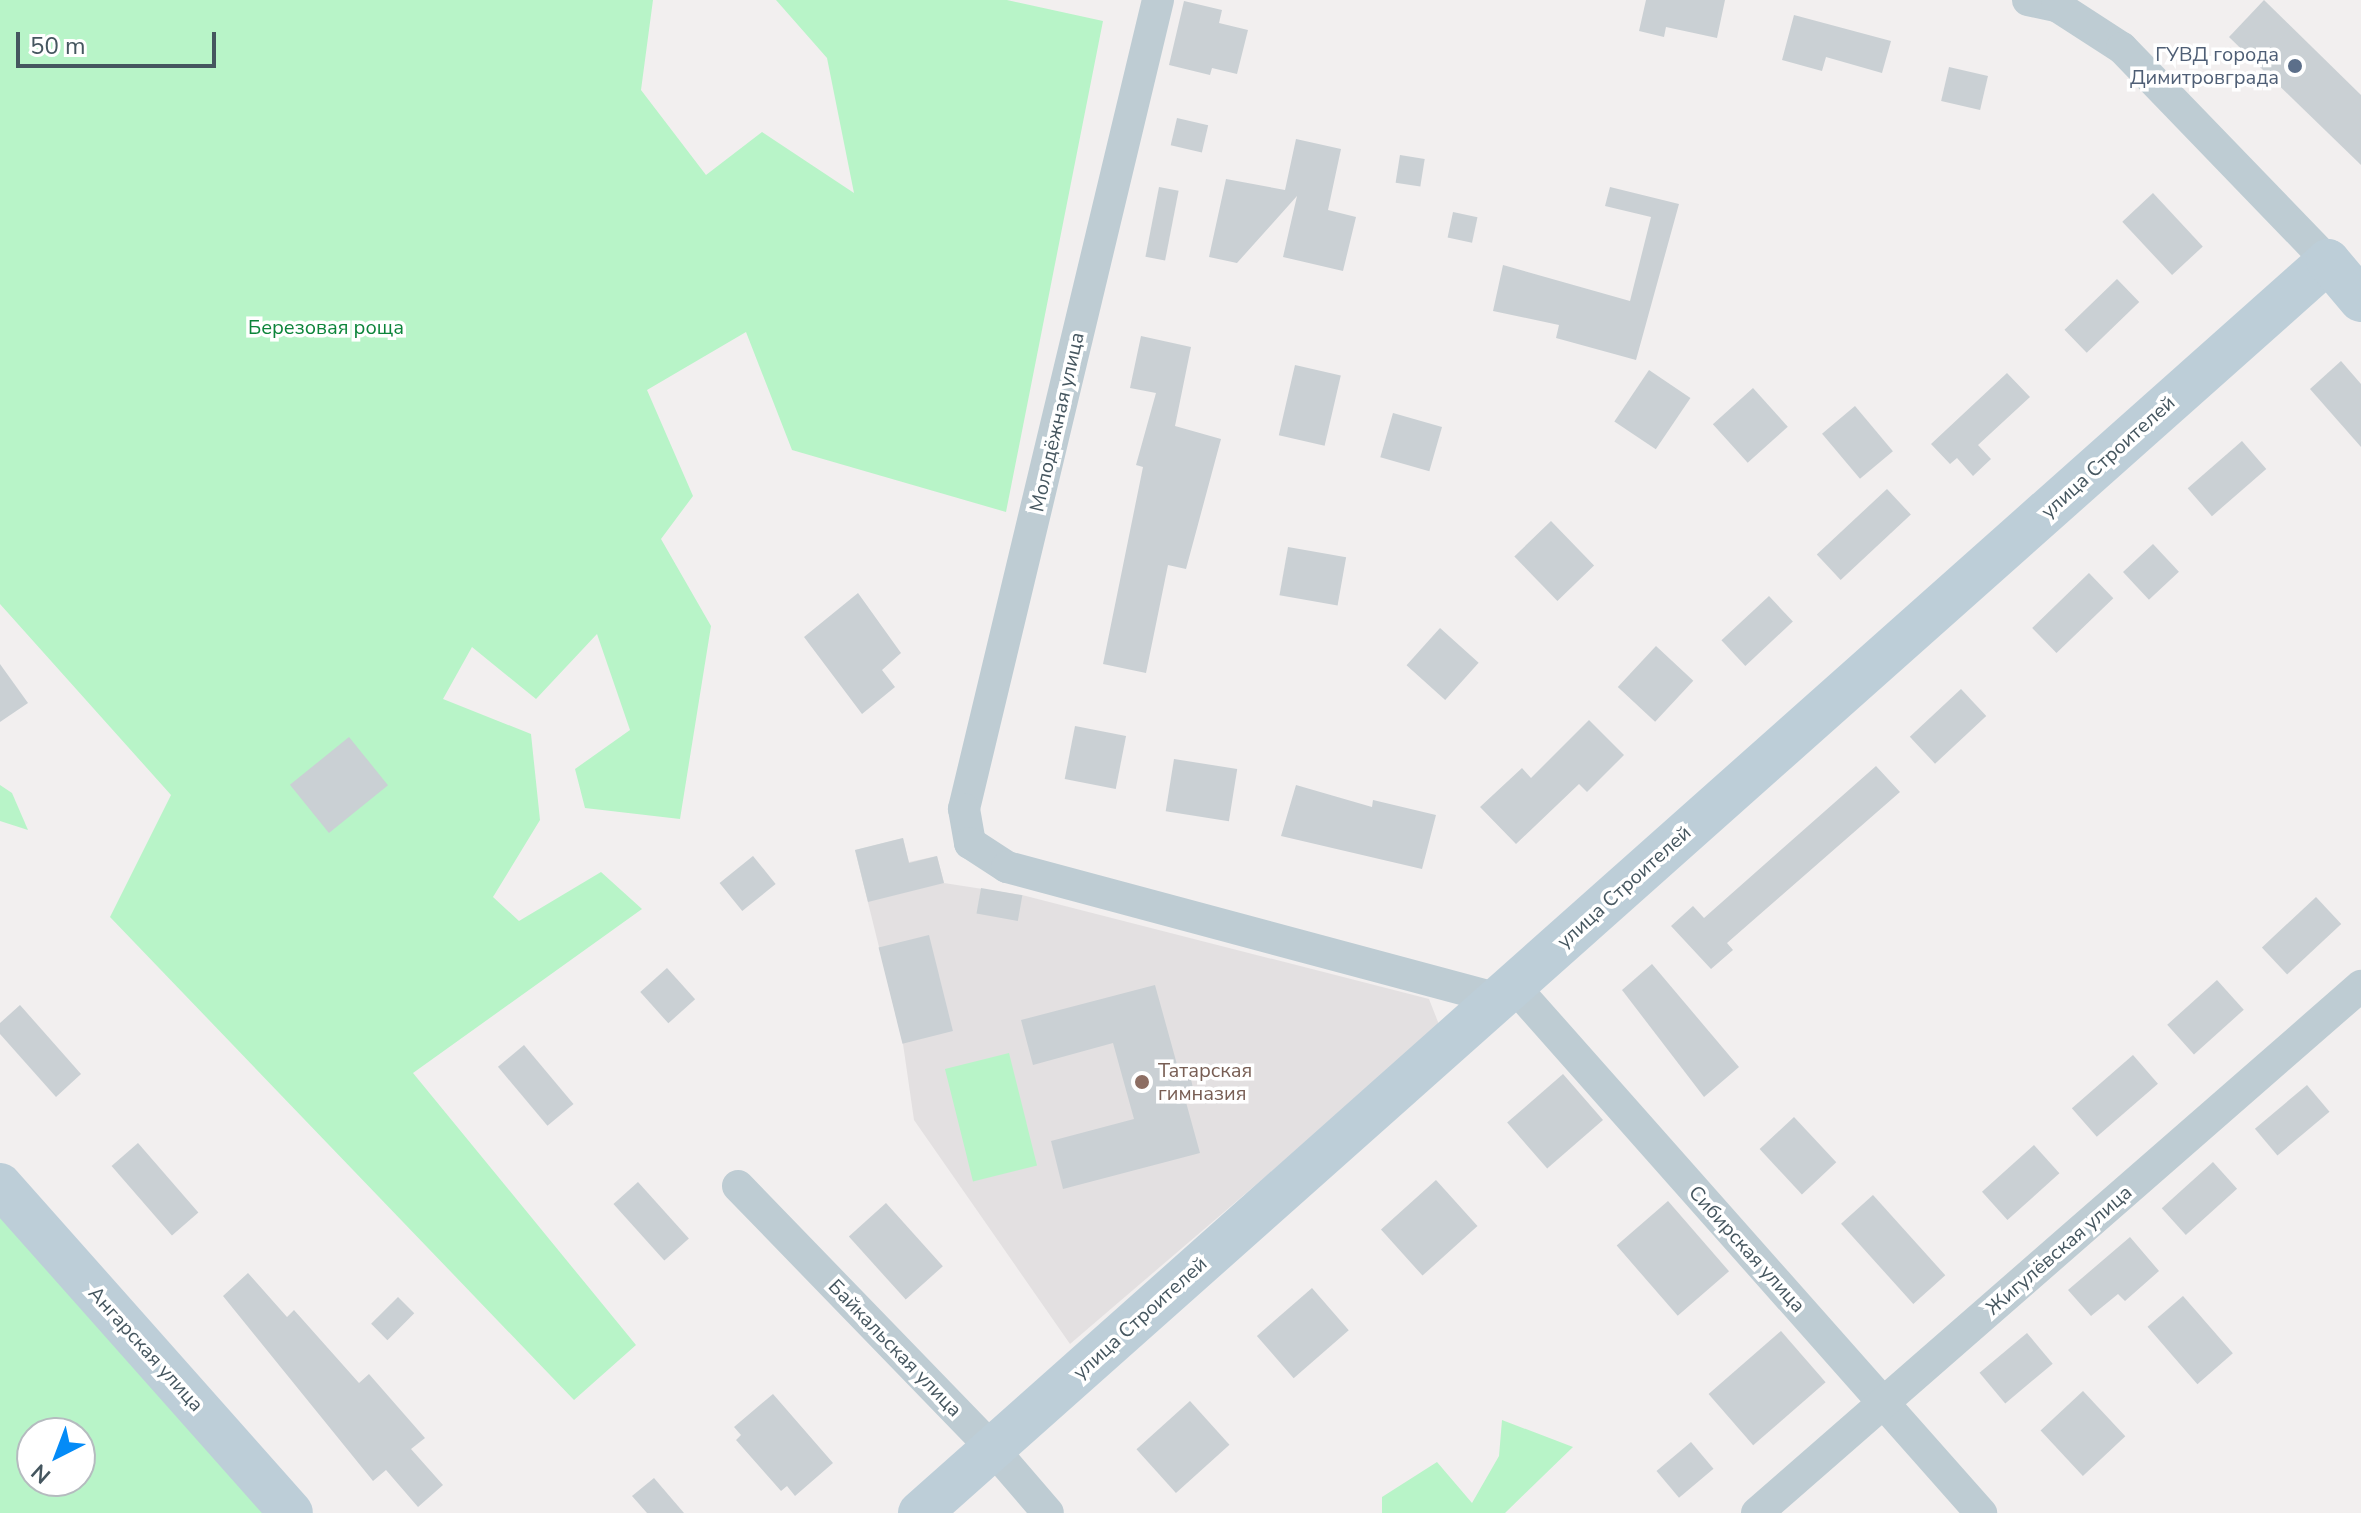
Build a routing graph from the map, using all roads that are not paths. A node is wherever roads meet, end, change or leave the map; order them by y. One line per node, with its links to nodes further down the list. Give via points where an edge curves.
1 (1158, 0): 6 (street, Молодёжная улица, via 964,809 970,843 1007,867)
2 (2028, 0): 3 (street, via 2057,6 2122,48)
3 (2328, 261): 4 (street); 6 (street, улица Строителей)
4 (2361, 300)
5 (2361, 986): 9 (street, Жигулёвская улица)
6 (1506, 992): 9 (street, Сибирская улица); 10 (street, улица Строителей)
7 (0, 1185): 11 (street, Ангарская улица)
8 (738, 1186): 10 (street, Байкальская улица)
9 (1883, 1403): 14 (street, Жигулёвская улица); 15 (street, Сибирская улица)
10 (993, 1449): 12 (street, улица Строителей); 13 (street, Байкальская улица)
11 (291, 1513)
12 (920, 1513)
13 (1048, 1513)
14 (1757, 1513)
15 (1981, 1513)

